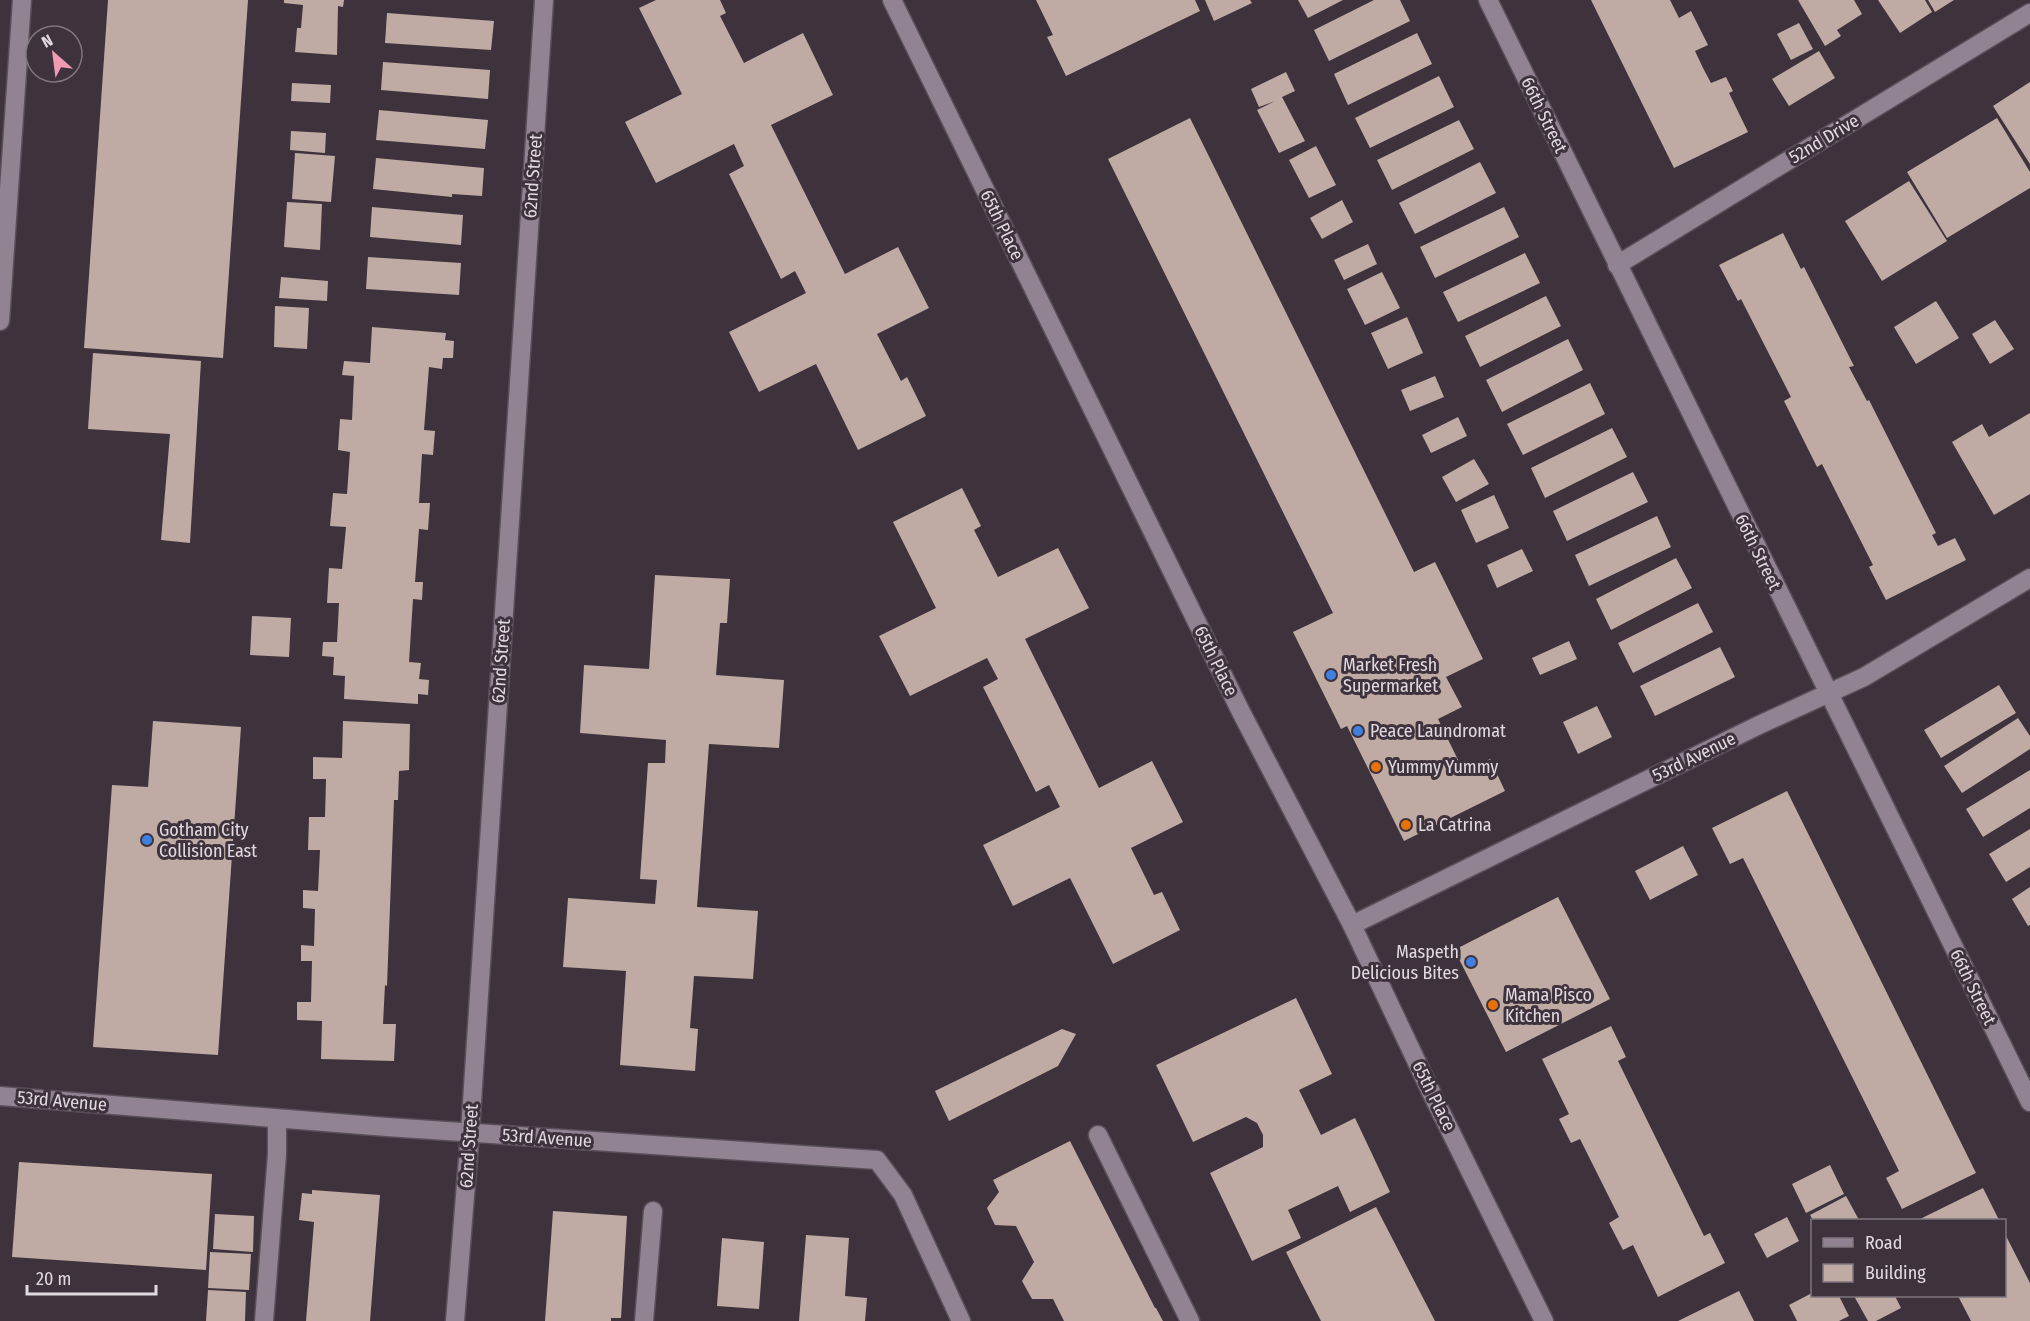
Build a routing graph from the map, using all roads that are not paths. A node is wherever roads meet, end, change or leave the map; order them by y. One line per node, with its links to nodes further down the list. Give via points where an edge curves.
1 (22, 0): 7 (street)
2 (544, 0): 14 (street, 62nd Street)
3 (892, 0): 10 (street, 65th Place, via 1242,712)
4 (1488, 0): 6 (street, 66th Street)
5 (2030, 13): 6 (street, 52nd Drive)
6 (1617, 265): 9 (street, 66th Street)
7 (0, 321)
8 (2030, 578): 9 (street, 53rd Avenue, via 1896,660)
9 (1827, 694): 10 (street, 53rd Avenue); 12 (street, 66th Street)
10 (1352, 925): 22 (street, 65th Place)
11 (0, 1096): 13 (street, 53rd Avenue)
12 (2030, 1102)
13 (277, 1119): 14 (street, 53rd Avenue); 17 (street)
14 (470, 1133): 18 (street, 62nd Street); 20 (street, 53rd Avenue, via 877,1160 903,1195)
15 (1098, 1136): 21 (street)
16 (653, 1211): 19 (street)
17 (264, 1321)
18 (455, 1321)
19 (644, 1321)
20 (960, 1321)
21 (1190, 1321)
22 (1544, 1321)

